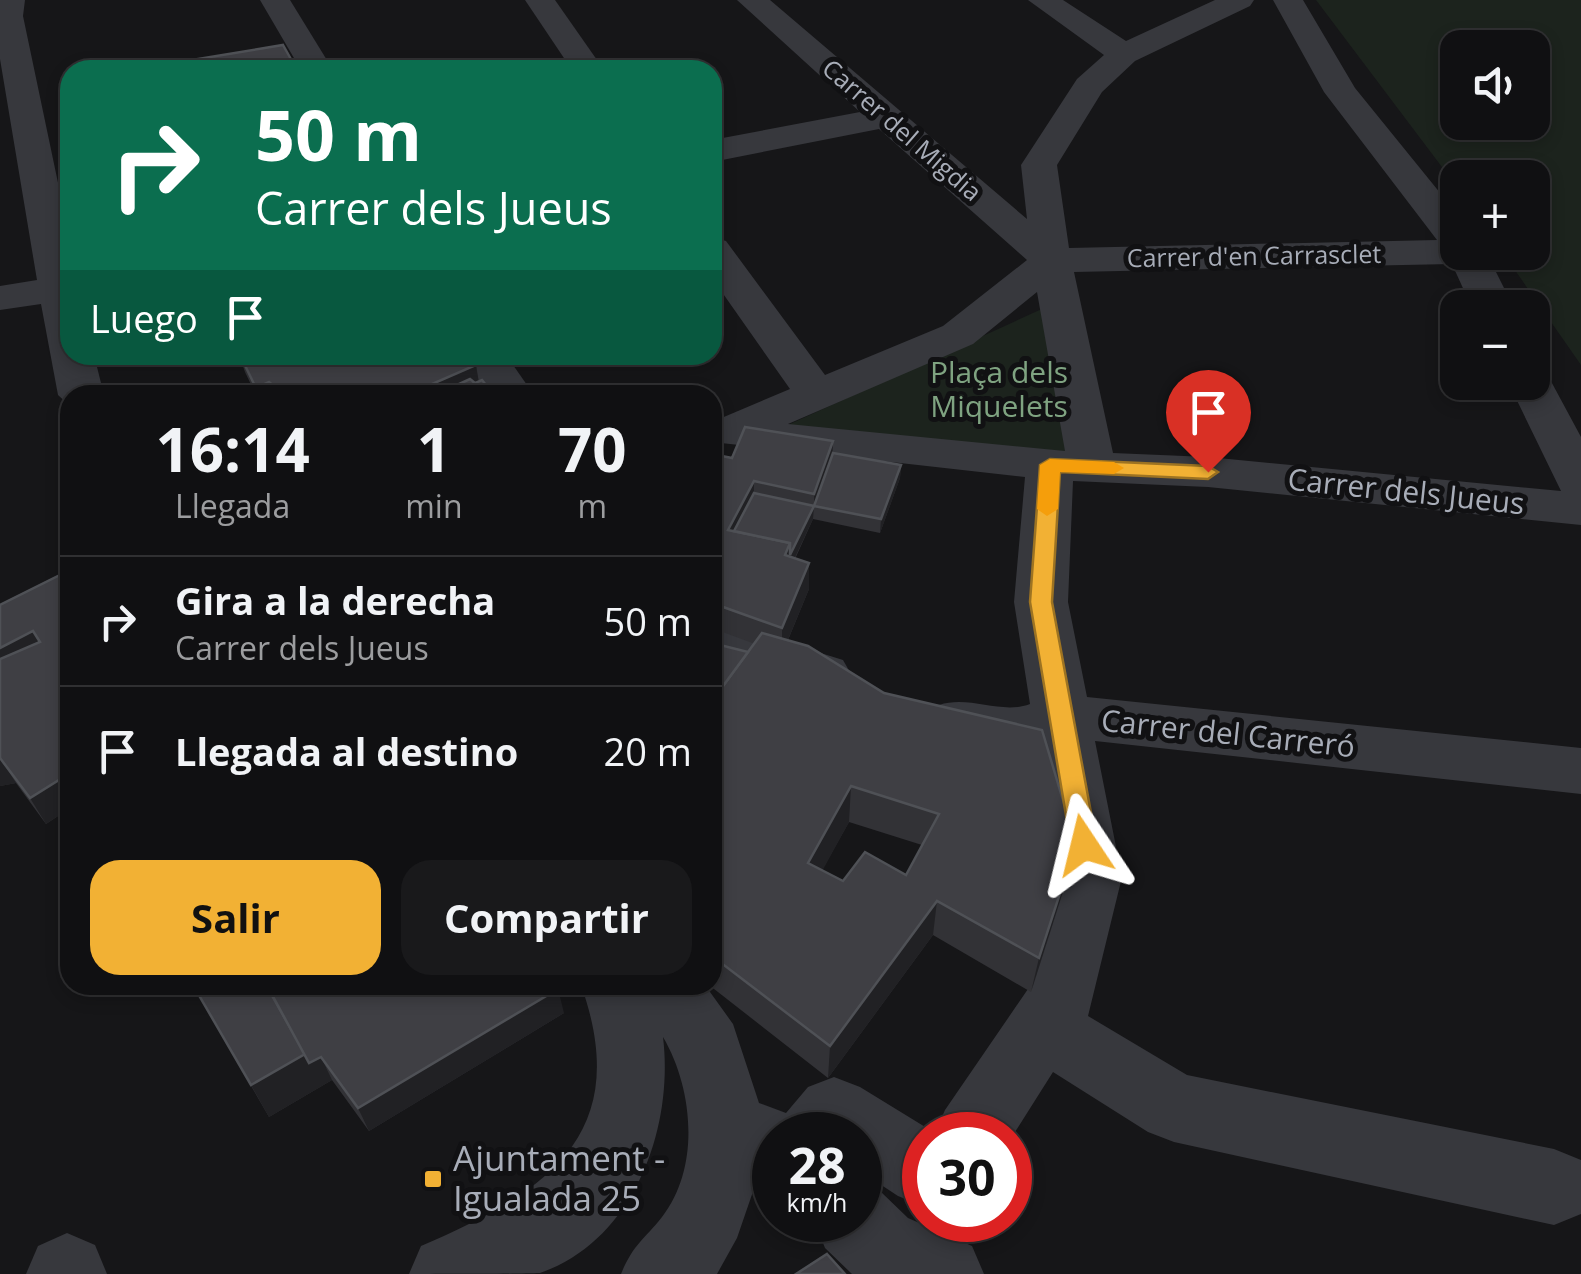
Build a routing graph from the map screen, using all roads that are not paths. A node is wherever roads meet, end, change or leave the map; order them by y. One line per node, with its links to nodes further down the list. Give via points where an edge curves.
1 (275, 0): 9 (street)
2 (540, 0): 10 (street)
3 (752, 0): 11 (street, Carrer del Migdia)
4 (1043, 0): 8 (street)
5 (1239, 0): 8 (street)
6 (1288, 0): 13 (street, via 1340,92)
7 (6, 11): 17 (street)
8 (1124, 54): 15 (street, via 1089,86 1039,165)
9 (310, 60)
10 (581, 60)
11 (887, 118): 12 (street); 15 (street, Carrer del Migdia)
12 (722, 148)
13 (1440, 219)
14 (1440, 252): 15 (street, Carrer d'en Carrasclet)
15 (1052, 260): 20 (street, via 958,335); 24 (street)
16 (722, 263): 20 (street)
17 (60, 269)
18 (60, 289): 19 (street)
19 (0, 298)
20 (816, 394): 22 (street)
21 (1539, 400): 25 (street)
22 (722, 435)
23 (722, 435): 24 (street)
24 (1071, 466): 26 (street, Carrer dels Jueus, via 1208,472); 28 (street, via 1041,602)
25 (1581, 484)
26 (1581, 509)
27 (722, 641): 28 (street, Carrer del Carreró, via 806,665 888,703 1020,731)
28 (1061, 716): 29 (street, Carrer del Carreró); 32 (street, via 1090,877 1060,1001)
29 (1581, 770)
30 (618, 995): 37 (street, via 629,1038 630,1113 614,1158 566,1214 508,1250)
31 (671, 995): 34 (street, via 710,1044)
32 (1043, 1026): 33 (street); 35 (street, via 1174,1107)
33 (986, 1112)
34 (751, 1140): 38 (street, via 714,1207)
35 (1554, 1188)
36 (876, 1242): 39 (street)
37 (449, 1274)
38 (661, 1274)
39 (944, 1274)

